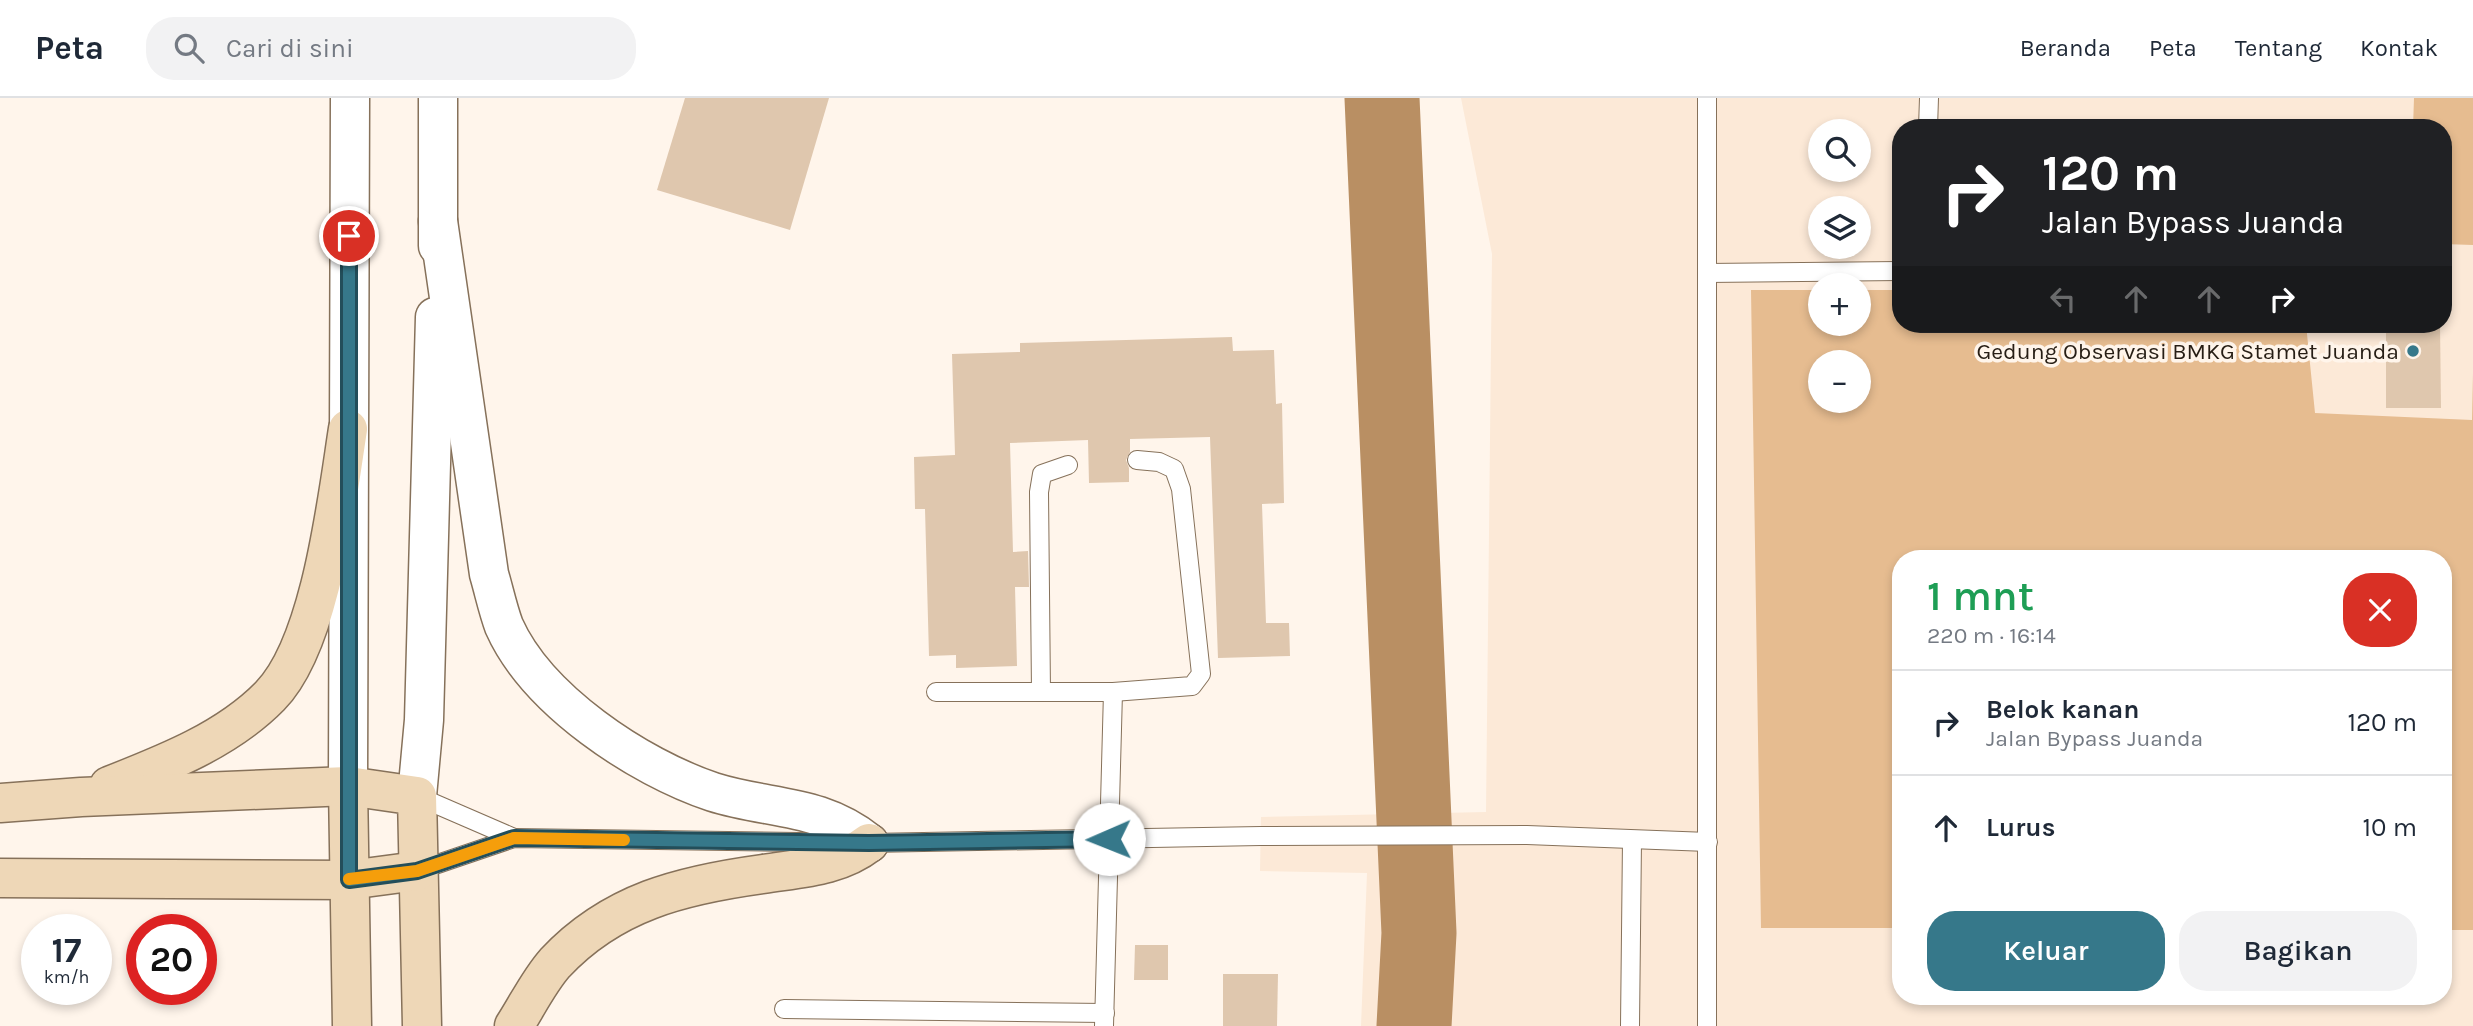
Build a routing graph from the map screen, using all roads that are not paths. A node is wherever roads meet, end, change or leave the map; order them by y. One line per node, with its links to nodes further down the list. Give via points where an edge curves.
1 (350, 98): 9 (street)
2 (438, 98): 6 (street)
3 (1707, 98): 8 (lane)
4 (1929, 98): 5 (lane)
5 (1928, 119)
6 (438, 221): 16 (street, via 424,706); 23 (street, via 489,575 505,626 529,666 580,719 667,772 713,792 826,817)
7 (1892, 271): 8 (lane)
8 (1707, 273): 22 (lane)
9 (348, 429): 15 (street); 17 (main road, via 316,601 300,649 272,695 232,729 152,769)
10 (1137, 460): 14 (lane, via 1174,469 1181,489 1200,674 1192,685)
11 (1068, 465): 13 (lane, via 1042,474 1039,492)
12 (936, 692): 13 (lane)
13 (1041, 692): 14 (lane)
14 (1113, 692): 20 (lane)
15 (348, 786): 16 (main road); 17 (main road); 26 (main road)
16 (417, 796): 19 (lane); 24 (main road)
17 (81, 797): 18 (main road)
18 (0, 803)
19 (514, 838): 23 (lane); 24 (lane)
20 (1109, 839): 21 (lane, via 1527,835); 23 (lane); 28 (lane)
21 (1632, 840): 22 (lane); 32 (lane)
22 (1707, 842): 33 (lane)
23 (869, 843): 31 (main road, via 832,863 656,895 623,909 554,965)
24 (417, 871): 26 (main road); 30 (main road)
25 (0, 878): 26 (main road)
26 (349, 880): 29 (main road)
27 (784, 1009): 28 (lane)
28 (1104, 1019)
29 (352, 1026)
30 (422, 1026)
31 (514, 1026)
32 (1630, 1026)
33 (1707, 1026)

